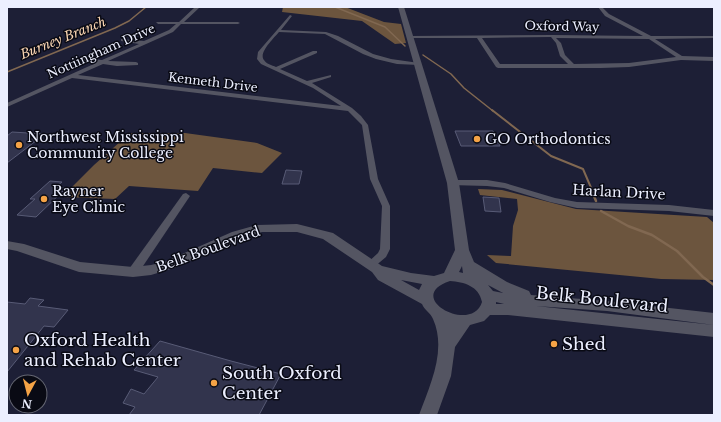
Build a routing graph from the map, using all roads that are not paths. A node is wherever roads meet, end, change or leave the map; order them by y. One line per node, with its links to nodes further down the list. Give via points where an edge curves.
1 (178, 7): 5 (street)
2 (246, 7): 5 (street)
3 (401, 7): 13 (street)
4 (600, 7): 15 (street, via 607,15)
5 (198, 8): 8 (street, Nottiingham Drive)
6 (290, 16): 10 (street)
7 (158, 23): 8 (street)
8 (182, 23): 9 (street); 17 (street, Nottiingham Drive)
9 (238, 23)
10 (278, 31): 24 (street, via 326,33 367,54); 26 (street, via 260,53 263,63)
11 (478, 36): 12 (street, Oxford Way); 13 (street, Oxford Way); 25 (street, via 498,66)
12 (552, 36): 15 (street, Oxford Way); 25 (street, via 563,56)
13 (410, 37): 24 (street)
14 (714, 37): 15 (street, Oxford Way)
15 (650, 38): 19 (street)
16 (123, 40): 17 (street)
17 (145, 43): 22 (street, Nottiingham Drive)
18 (315, 52): 26 (street)
19 (681, 58): 21 (street); 25 (street, via 629,65)
20 (79, 59): 22 (street)
21 (714, 59)
22 (103, 62): 23 (street); 27 (street, Nottiingham Drive)
23 (136, 64)
24 (417, 64): 32 (street)
25 (573, 66)
26 (275, 69): 29 (street)
27 (72, 76): 30 (street, Nottiingham Drive); 31 (street, Kenneth Drive)
28 (329, 76): 29 (street)
29 (307, 83): 31 (street)
30 (7, 105)
31 (350, 109): 38 (street, via 365,125 374,179 386,206 385,249)
32 (453, 183): 34 (street, Harlan Drive, via 505,186 577,205); 36 (street)
33 (186, 196): 39 (street)
34 (714, 212)
35 (7, 245): 39 (street, Belk Boulevard, via 79,267)
36 (462, 250): 37 (street); 40 (street)
37 (469, 265): 41 (street); 45 (street, via 508,290)
38 (374, 267): 39 (street, Belk Boulevard, via 328,236 297,228 279,227 261,228 237,235 169,265); 42 (street, Belk Boulevard, via 411,278); 44 (street, Belk Boulevard, via 382,277)
39 (133, 272)
40 (449, 276): 41 (street); 42 (street)
41 (471, 280): 43 (street)
42 (434, 281): 44 (street, via 425,292)
43 (487, 295): 45 (street, Belk Boulevard); 46 (street, via 489,302)
44 (426, 300): 47 (street, via 428,306)
45 (550, 302): 48 (street, Belk Boulevard)
46 (486, 310): 49 (street, via 474,319); 50 (street, Belk Boulevard, via 508,309)
47 (440, 316): 49 (street); 51 (street)
48 (714, 319)
49 (465, 321): 51 (street)
50 (714, 331)
51 (447, 344): 52 (street, via 442,376)
52 (428, 415)

